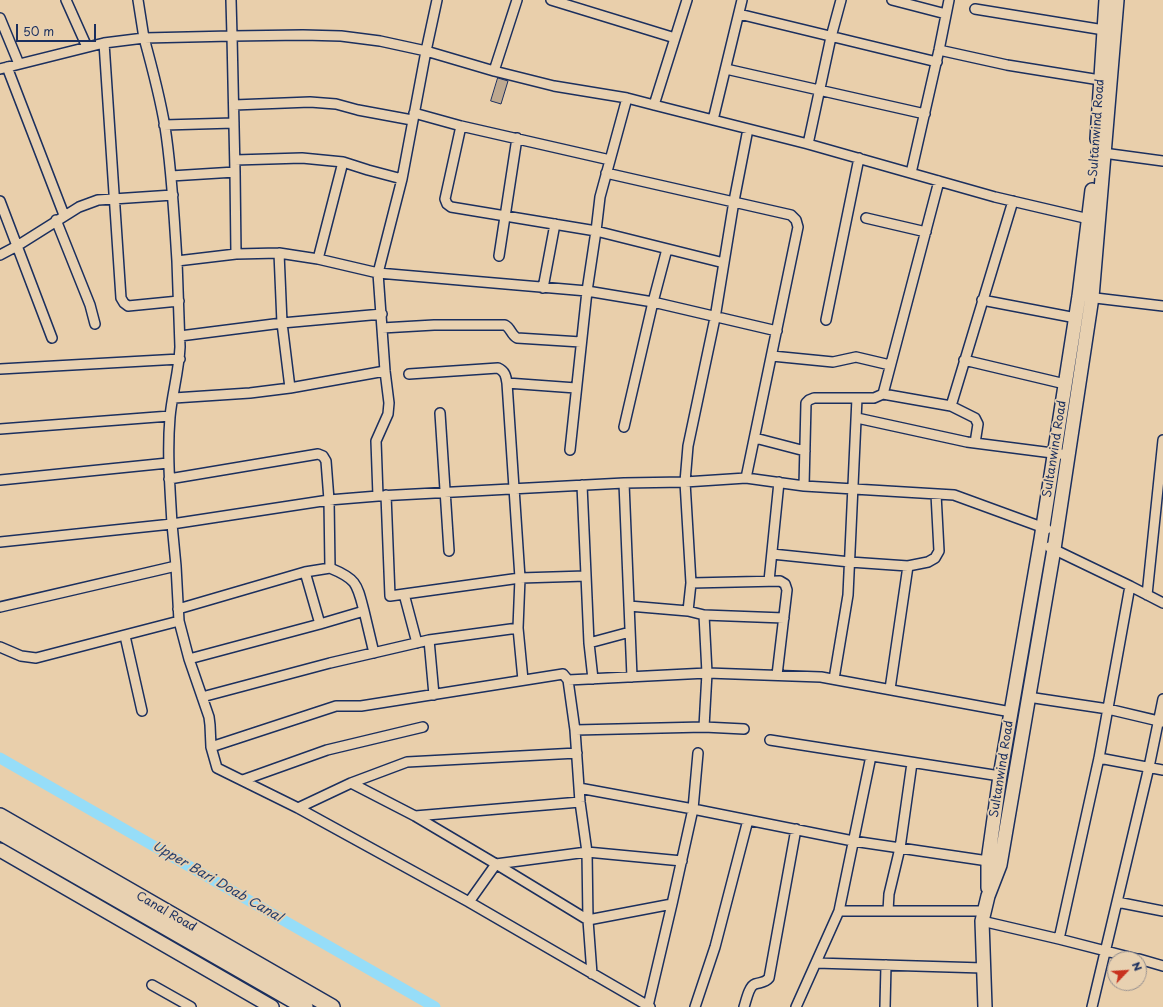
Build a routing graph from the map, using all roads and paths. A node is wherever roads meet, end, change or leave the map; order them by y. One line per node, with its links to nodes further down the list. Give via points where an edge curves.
1 (66, 0): 24 (street)
2 (138, 0): 21 (street)
3 (231, 0): 19 (street)
4 (437, 0): 26 (street)
5 (517, 0): 31 (street)
6 (551, 0): 22 (street)
7 (687, 0): 22 (street)
8 (742, 0): 15 (street)
9 (841, 0): 20 (street)
10 (892, 0): 16 (street)
11 (948, 0): 16 (street)
12 (1106, 0): 18 (main road, Sultanwind Road)
13 (1117, 0): 46 (main road)
14 (975, 9): 18 (street)
15 (739, 14): 20 (street); 30 (street)
16 (946, 14): 25 (street)
17 (0, 18): 28 (street)
18 (1104, 30): 32 (main road, Sultanwind Road)
19 (232, 36): 21 (street); 26 (street, via 341,36); 35 (street)
20 (830, 37): 27 (street); 33 (street)
21 (144, 38): 23 (street); 41 (street, via 158,89)
22 (675, 38): 36 (street)
23 (104, 43): 24 (street); 59 (street)
24 (87, 47): 28 (street)
25 (939, 50): 27 (street); 32 (street, via 1007,66)
26 (426, 51): 31 (street); 38 (street)
27 (937, 62): 37 (street)
28 (19, 64): 29 (street)
29 (4, 68): 64 (street)
30 (726, 69): 33 (street); 39 (street)
31 (494, 71): 34 (street, via 554,86)
32 (1100, 80): 46 (main road, Sultanwind Road)
33 (819, 90): 37 (street); 45 (street)
34 (627, 98): 36 (street); 49 (street)
35 (234, 105): 38 (street, via 310,102); 40 (street)
36 (654, 105): 39 (street)
37 (925, 114): 54 (street)
38 (413, 117): 42 (street); 56 (street)
39 (713, 120): 43 (street)
40 (234, 123): 41 (street); 48 (street)
41 (164, 125): 55 (street)
42 (461, 126): 44 (street); 63 (street, via 445,199 447,204 451,207)
43 (748, 129): 45 (street); 61 (street)
44 (517, 138): 49 (street); 63 (street)
45 (808, 144): 47 (street)
46 (1100, 153): 50 (street); 66 (main road, Sultanwind Road); 82 (main road)
47 (859, 158): 54 (street); 90 (street)
48 (235, 160): 51 (street, via 302,158); 52 (street)
49 (610, 160): 53 (street)
50 (1163, 161)
51 (342, 162): 56 (street); 76 (street)
52 (236, 172): 55 (street); 73 (street)
53 (606, 173): 61 (street); 68 (street)
54 (911, 173): 57 (street)
55 (171, 176): 58 (street)
56 (402, 179): 79 (street)
57 (939, 181): 62 (street); 69 (street)
58 (173, 194): 59 (street); 77 (street)
59 (114, 200): 64 (street, via 98,200); 84 (street, via 121,298 124,303 128,306)
60 (0, 201): 70 (street)
61 (734, 201): 78 (street); 94 (street, via 791,215 796,220 798,227)
62 (1013, 201): 66 (street); 83 (street)
63 (504, 215): 67 (street); 75 (street)
64 (60, 218): 70 (street); 92 (street)
65 (866, 218): 69 (street)
66 (1089, 219): 82 (main road, Sultanwind Road)
67 (555, 224): 68 (street); 80 (street)
68 (596, 231): 71 (street); 81 (street)
69 (926, 232): 101 (street)
70 (17, 246): 74 (street); 96 (street)
71 (667, 250): 78 (street); 85 (street)
72 (278, 253): 73 (street); 76 (street); 91 (street)
73 (236, 254): 77 (street)
74 (0, 255)
75 (498, 256)
76 (318, 259): 79 (street)
77 (177, 261): 84 (street)
78 (724, 263): 88 (street)
79 (378, 273): 80 (street); 87 (street)
80 (543, 288): 81 (street)
81 (587, 291): 85 (street); 97 (street)
82 (1086, 297): 86 (street); 89 (main road, Sultanwind Road); 124 (main road)
83 (982, 300): 89 (street); 100 (street)
84 (179, 301): 95 (street)
85 (653, 302): 88 (street); 116 (street)
86 (1163, 306)
87 (382, 314): 91 (street); 93 (street)
88 (715, 318): 94 (street); 130 (street, via 688,446)
89 (1076, 318): 106 (main road, Sultanwind Road)
90 (826, 320)
91 (282, 323): 95 (street); 107 (street)
92 (95, 324)
93 (382, 328): 97 (street, via 505,325 517,338); 103 (street)
94 (777, 331): 98 (street)
95 (180, 336): 99 (street)
96 (52, 338)
97 (581, 342): 108 (street)
98 (772, 356): 101 (street, via 833,362 856,357); 118 (street)
99 (180, 359): 102 (street); 110 (street)
100 (964, 360): 106 (street); 112 (street)
101 (890, 365): 109 (street)
102 (0, 369)
103 (385, 371): 107 (street); 139 (street, via 388,414 376,441)
104 (408, 374): 105 (street, via 498,368 503,370)
105 (507, 383): 108 (street); 135 (street)
106 (1065, 384): 123 (main road, Sultanwind Road)
107 (290, 388): 110 (street)
108 (576, 388): 121 (street)
109 (883, 394): 111 (street, via 874,398); 112 (street)
110 (174, 398): 114 (street)
111 (857, 398): 115 (street); 122 (street, via 814,398 806,403)
112 (951, 406): 120 (street, via 975,418 978,424)
113 (440, 412): 137 (street)
114 (170, 416): 117 (street); 125 (street)
115 (857, 418): 120 (street); 136 (street)
116 (624, 427)
117 (0, 429)
118 (755, 438): 122 (street); 127 (street)
119 (1163, 440): 126 (street)
120 (975, 443): 123 (street)
121 (570, 450)
122 (805, 451): 134 (street)
123 (1055, 453): 124 (street); 142 (main road, Sultanwind Road)
124 (1068, 455): 143 (main road)
125 (168, 463): 128 (street); 129 (street)
126 (1161, 463): 160 (street)
127 (746, 478): 130 (street); 131 (street)
128 (169, 479): 140 (street, via 318,454 326,461); 141 (street)
129 (0, 480)
130 (685, 482): 132 (street); 157 (street)
131 (779, 482): 134 (street); 148 (street)
132 (624, 483): 133 (street); 162 (street)
133 (582, 485): 135 (street); 154 (street)
134 (804, 486): 136 (street)
135 (513, 489): 137 (street); 155 (street)
136 (853, 489): 138 (street); 149 (street)
137 (446, 492): 139 (street); 147 (street)
138 (936, 494): 142 (street, via 954,495); 151 (street, via 939,551 935,558 928,562)
139 (382, 496): 140 (street); 159 (street, via 390,596)
140 (329, 500): 141 (street); 152 (street)
141 (172, 524): 144 (street); 150 (street)
142 (1043, 528): 143 (street); 145 (main road, Sultanwind Road)
143 (1056, 532): 146 (main road)
144 (0, 542)
145 (1041, 544): 146 (street); 194 (main road, Sultanwind Road)
146 (1054, 548): 158 (street); 190 (main road)
147 (450, 551)
148 (772, 554): 149 (street); 156 (street)
149 (850, 562): 151 (street); 184 (street, via 848,594)
150 (176, 566): 163 (street); 164 (street)
151 (908, 566): 187 (street)
152 (330, 568): 153 (street); 165 (street, via 354,581)
153 (305, 572): 164 (street); 170 (street)
154 (586, 576): 155 (street); 176 (street)
155 (520, 578): 159 (street); 171 (street)
156 (769, 581): 157 (street); 168 (street, via 780,581 785,584)
157 (691, 583): 166 (street)
158 (1130, 586): 160 (street); 192 (street)
159 (404, 594): 175 (street)
160 (1147, 595): 161 (street)
161 (1163, 603)
162 (629, 606): 166 (street); 172 (street)
163 (0, 607)
164 (178, 609): 169 (street)
165 (364, 611): 170 (street); 178 (street)
166 (688, 611): 167 (street)
167 (704, 615): 168 (street); 180 (street)
168 (784, 618): 181 (street)
169 (179, 621): 173 (street); 179 (street)
170 (320, 624): 179 (street)
171 (518, 628): 174 (street); 185 (street)
172 (630, 632): 176 (street); 182 (street)
173 (125, 636): 177 (street, via 36,658 21,656); 193 (street)
174 (429, 640): 175 (street); 188 (street)
175 (417, 643): 178 (street)
176 (589, 643): 183 (street)
177 (0, 647)
178 (374, 653): 189 (street)
179 (189, 659): 189 (street)
180 (707, 673): 181 (street); 182 (street); 197 (street)
181 (777, 675): 184 (street)
182 (632, 677): 183 (street)
183 (593, 679): 186 (street)
184 (834, 679): 187 (street)
185 (524, 680): 186 (street, via 563,674); 188 (street)
186 (568, 680): 199 (street)
187 (890, 689): 194 (street)
188 (434, 695): 201 (street, via 361,706 336,706)
189 (202, 697): 201 (street, via 210,725)
190 (1028, 697): 192 (street); 228 (main road, via 1000,865)
191 (1163, 699): 195 (street)
192 (1108, 709): 195 (street); 205 (street)
193 (142, 711)
194 (1011, 712): 209 (main road, Sultanwind Road)
195 (1161, 722): 207 (street)
196 (423, 727): 210 (street, via 327,750)
197 (704, 727): 198 (street); 199 (street)
198 (744, 729)
199 (575, 730): 202 (street)
200 (770, 740): 204 (street)
201 (211, 747): 210 (street, via 217,768)
202 (577, 753): 211 (street, via 407,762); 212 (street)
203 (698, 753): 215 (street)
204 (871, 756): 206 (street); 221 (street)
205 (1099, 758): 207 (street); 237 (street)
206 (912, 763): 209 (street); 222 (street)
207 (1149, 767): 208 (street); 230 (street)
208 (1163, 770)
209 (1000, 776): 226 (main road, Sultanwind Road)
210 (242, 780): 214 (street)
211 (351, 783): 214 (street); 217 (street)
212 (579, 788): 213 (street); 215 (street)
213 (580, 802): 217 (street); 224 (street)
214 (298, 808): 229 (street)
215 (693, 809): 218 (street); 225 (street)
216 (0, 816): 250 (main road, Canal Road)
217 (415, 816): 227 (street)
218 (748, 820): 219 (street); 251 (street, via 715,947)
219 (796, 829): 221 (street); 252 (street, via 769,978 752,987)
220 (0, 832): 249 (main road, Canal Road)
221 (853, 840): 222 (street); 232 (street)
222 (900, 848): 226 (street); 233 (street, via 889,894)
223 (0, 850): 248 (main road)
224 (587, 852): 225 (street); 227 (street); 236 (street)
225 (682, 861): 231 (street)
226 (988, 861): 228 (main road, Sultanwind Road)
227 (496, 864): 229 (street); 236 (street)
228 (988, 896): 235 (main road)
229 (470, 902): 244 (street)
230 (1117, 902): 234 (street); 238 (street)
231 (672, 904): 236 (street); 246 (street)
232 (839, 911): 233 (street); 240 (street)
233 (888, 911): 235 (street)
234 (1163, 911)
235 (983, 916): 237 (street); 243 (main road)
236 (588, 920): 244 (street)
237 (1059, 938): 238 (street)
238 (1105, 951): 256 (street)
239 (1147, 962): 242 (street)
240 (816, 963): 241 (street); 253 (street)
241 (886, 965): 243 (street); 254 (street)
242 (1163, 966)
243 (984, 968): 255 (main road)
244 (592, 974): 246 (street)
245 (152, 985): 247 (street)
246 (649, 1006)
247 (191, 1007)
248 (272, 1007)
249 (305, 1007)
250 (332, 1007)
251 (695, 1007)
252 (744, 1007)
253 (796, 1007)
254 (885, 1007)
255 (985, 1007)
256 (1092, 1007)

